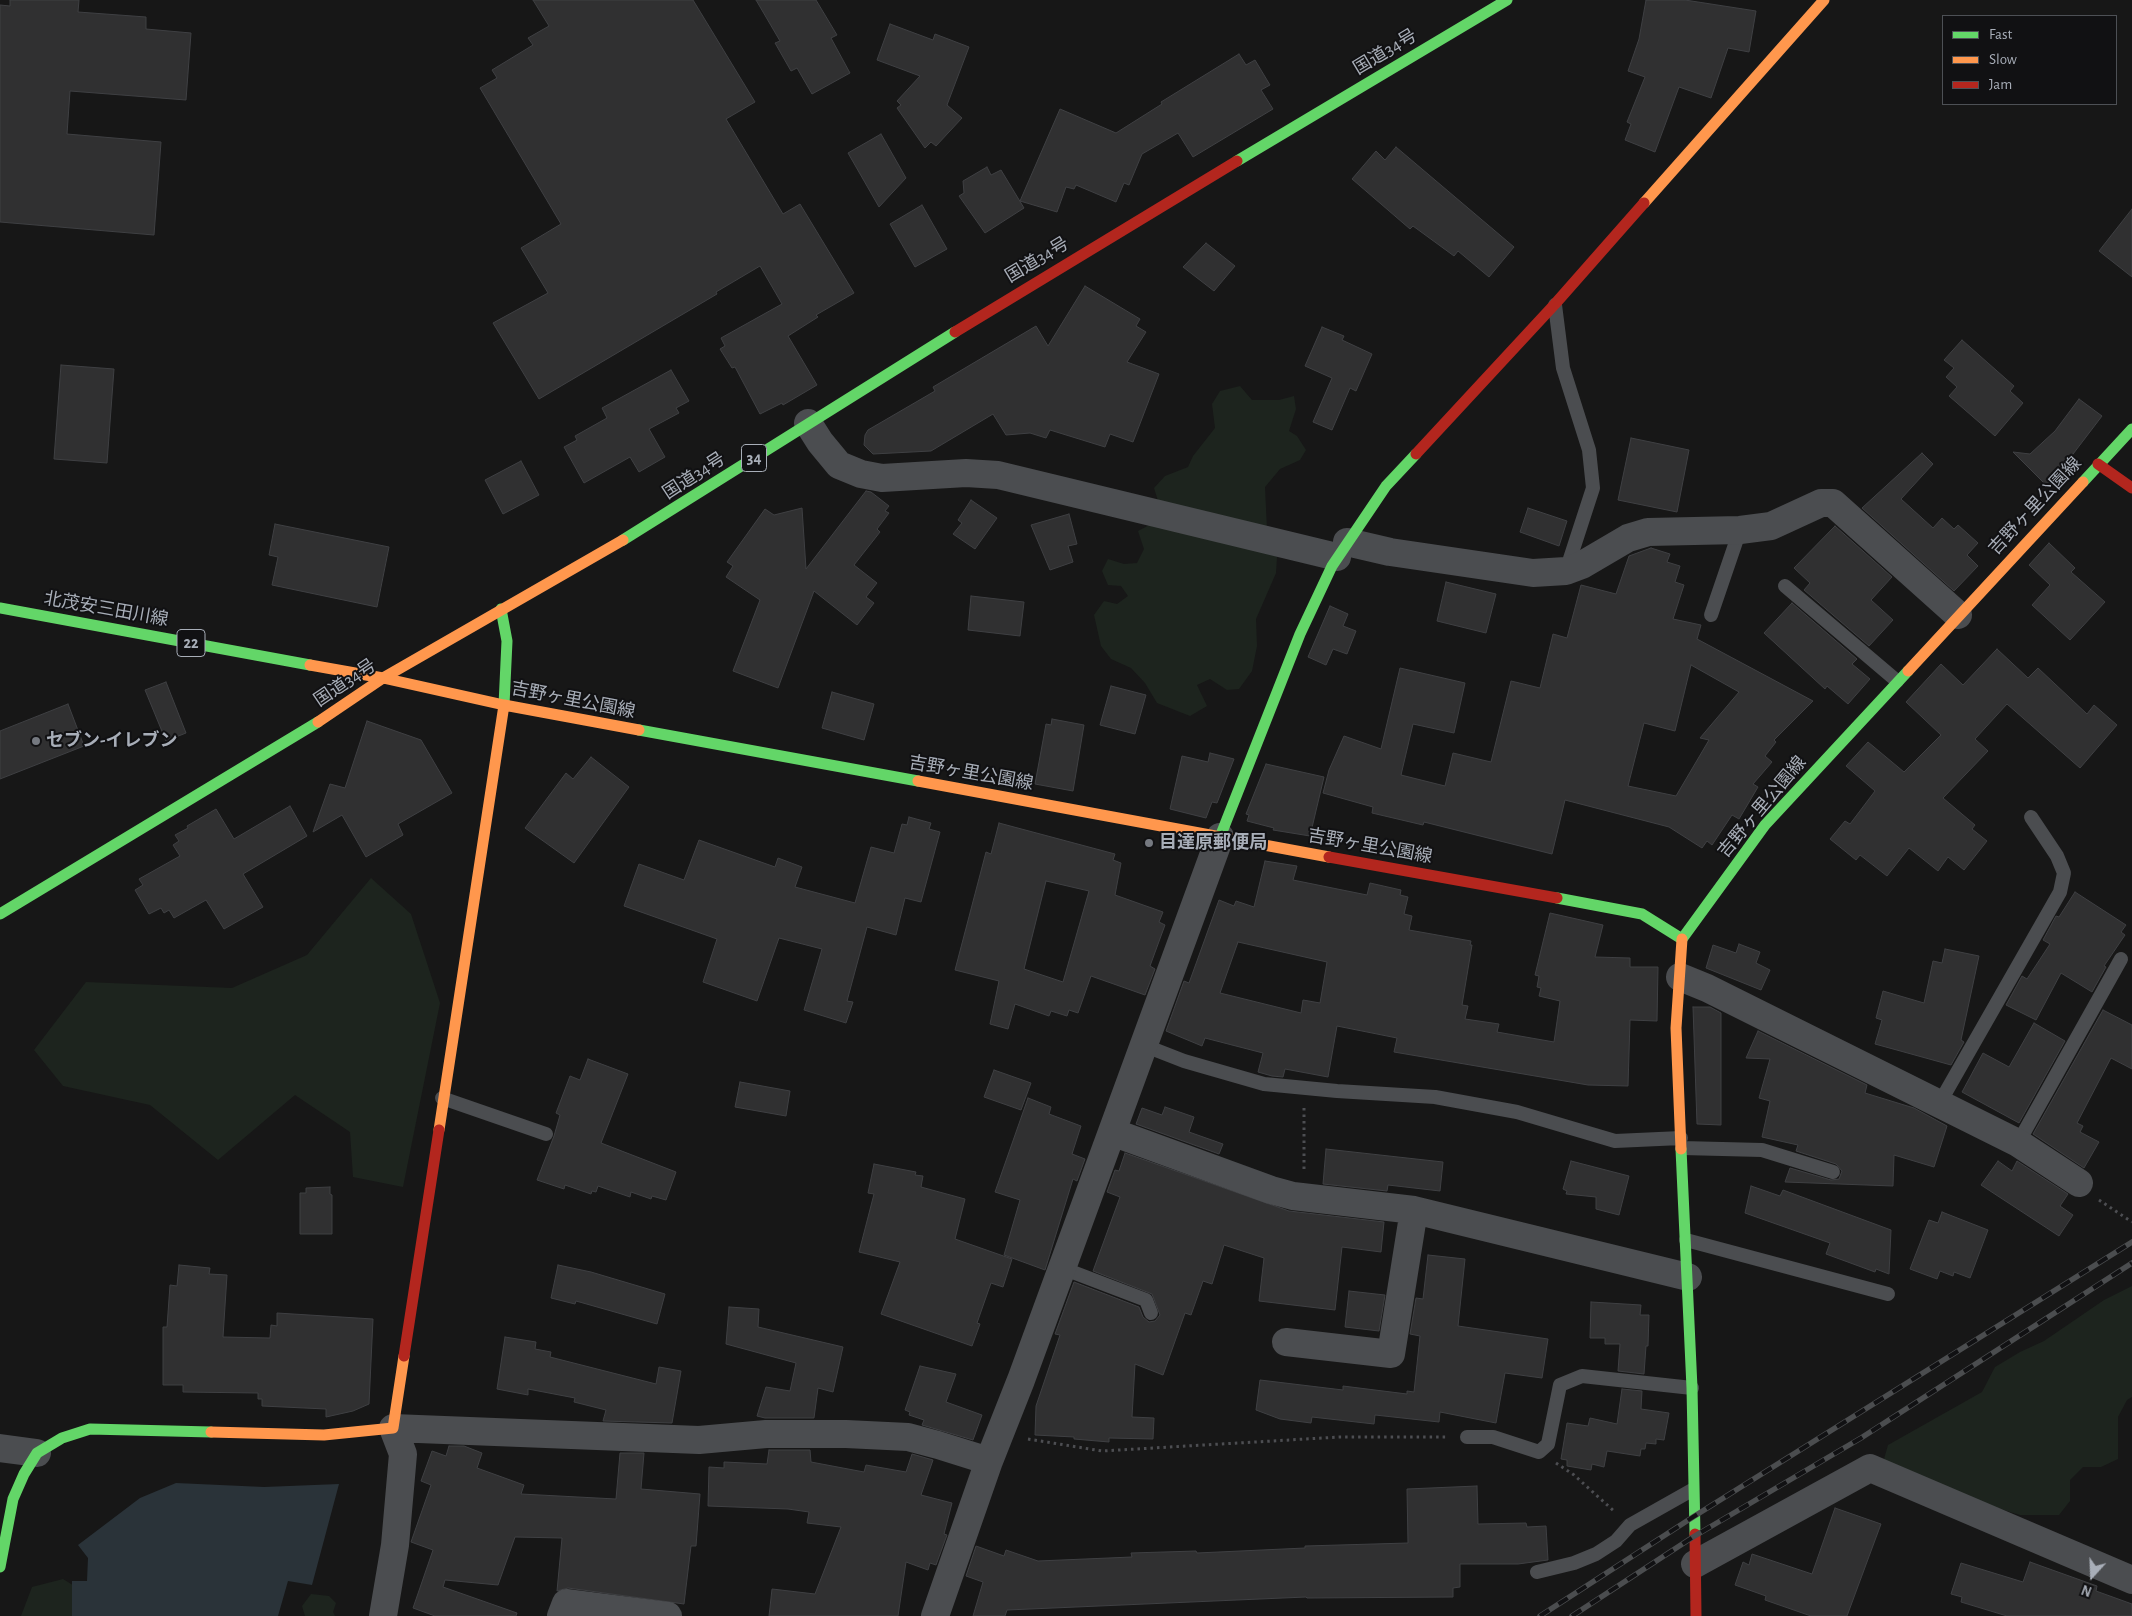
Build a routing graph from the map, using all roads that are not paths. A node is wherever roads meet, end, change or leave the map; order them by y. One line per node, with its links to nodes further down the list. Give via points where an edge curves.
1 (1507, 0): 4 (main road, 国道34号 / 34, via 1025,288)
2 (1824, 0): 3 (main road)
3 (1555, 304): 9 (main road, via 1386,486); 10 (lane, via 1563,368 1589,450 1593,488)
4 (808, 423): 9 (street, via 839,464 861,474 882,478 966,473 998,475); 13 (main road, 国道34号 / 34, via 660,518)
5 (2132, 429): 6 (main road)
6 (2098, 464): 7 (main road, 吉野ヶ里公園線); 15 (main road, 吉野ヶ里公園線)
7 (2132, 488)
8 (1740, 530): 10 (street, via 1648,532 1628,538); 14 (lane); 15 (street, via 1771,526 1821,503 1833,503)
9 (1342, 550): 10 (street, via 1390,552 1533,573); 20 (main road, via 1300,634)
10 (1566, 571)
11 (1785, 586): 17 (lane)
12 (0, 608): 16 (main road, 北茂安三田川線 / 22)
13 (501, 609): 16 (main road, 国道34号 / 34); 18 (main road, via 507,641)
14 (1711, 615)
15 (1958, 615): 17 (main road, 吉野ヶ里公園線)
16 (383, 678): 18 (main road, 吉野ヶ里公園線); 21 (main road, 国道34号 / 34, via 308,729)
17 (1897, 681): 22 (main road, 吉野ヶ里公園線, via 1765,825)
18 (504, 705): 20 (main road, 吉野ヶ里公園線); 26 (main road)
19 (2031, 817): 27 (lane, via 2057,856 2064,873 2060,892)
20 (1220, 837): 22 (main road, 吉野ヶ里公園線, via 1642,914); 25 (street)
21 (0, 914)
22 (1682, 938): 24 (main road)
23 (2121, 960): 31 (lane)
24 (1680, 977): 27 (street); 30 (main road, via 1676,1028)
25 (1144, 1045): 28 (street); 30 (lane, via 1184,1061 1264,1084 1435,1097 1517,1112 1615,1141)
26 (442, 1098): 29 (lane); 42 (main road)
27 (1939, 1104): 31 (street)
28 (1112, 1132): 34 (street, via 1293,1196); 36 (street)
29 (546, 1134)
30 (1682, 1143): 32 (lane, via 1762,1150); 35 (main road)
31 (2018, 1143): 33 (street)
32 (1833, 1172)
33 (2079, 1184)
34 (1414, 1210): 37 (street); 40 (street, via 1392,1354)
35 (1686, 1240): 37 (main road); 38 (lane)
36 (1062, 1268): 39 (lane, via 1146,1300); 46 (street)
37 (1688, 1276): 41 (main road)
38 (1888, 1294)
39 (1151, 1313)
40 (1286, 1342)
41 (1692, 1388): 43 (lane, via 1582,1376 1560,1385 1548,1444 1539,1452 1494,1437); 47 (main road)
42 (393, 1428): 45 (main road, via 324,1435 90,1429 62,1438); 46 (street, via 699,1440 766,1434 908,1437); 52 (street, via 403,1454 396,1545)
43 (1467, 1437)
44 (0, 1448): 45 (street)
45 (37, 1453): 49 (main road, via 13,1499)
46 (989, 1462): 55 (street)
47 (1692, 1490): 48 (main road); 50 (lane, via 1630,1525 1616,1541 1596,1554)
48 (1695, 1564): 51 (street, via 1870,1468); 56 (main road)
49 (0, 1567)
50 (1537, 1572)
51 (2132, 1580)
52 (383, 1616)
53 (561, 1616): 54 (street, via 566,1602)
54 (668, 1616)
55 (935, 1616)
56 (1696, 1616)

